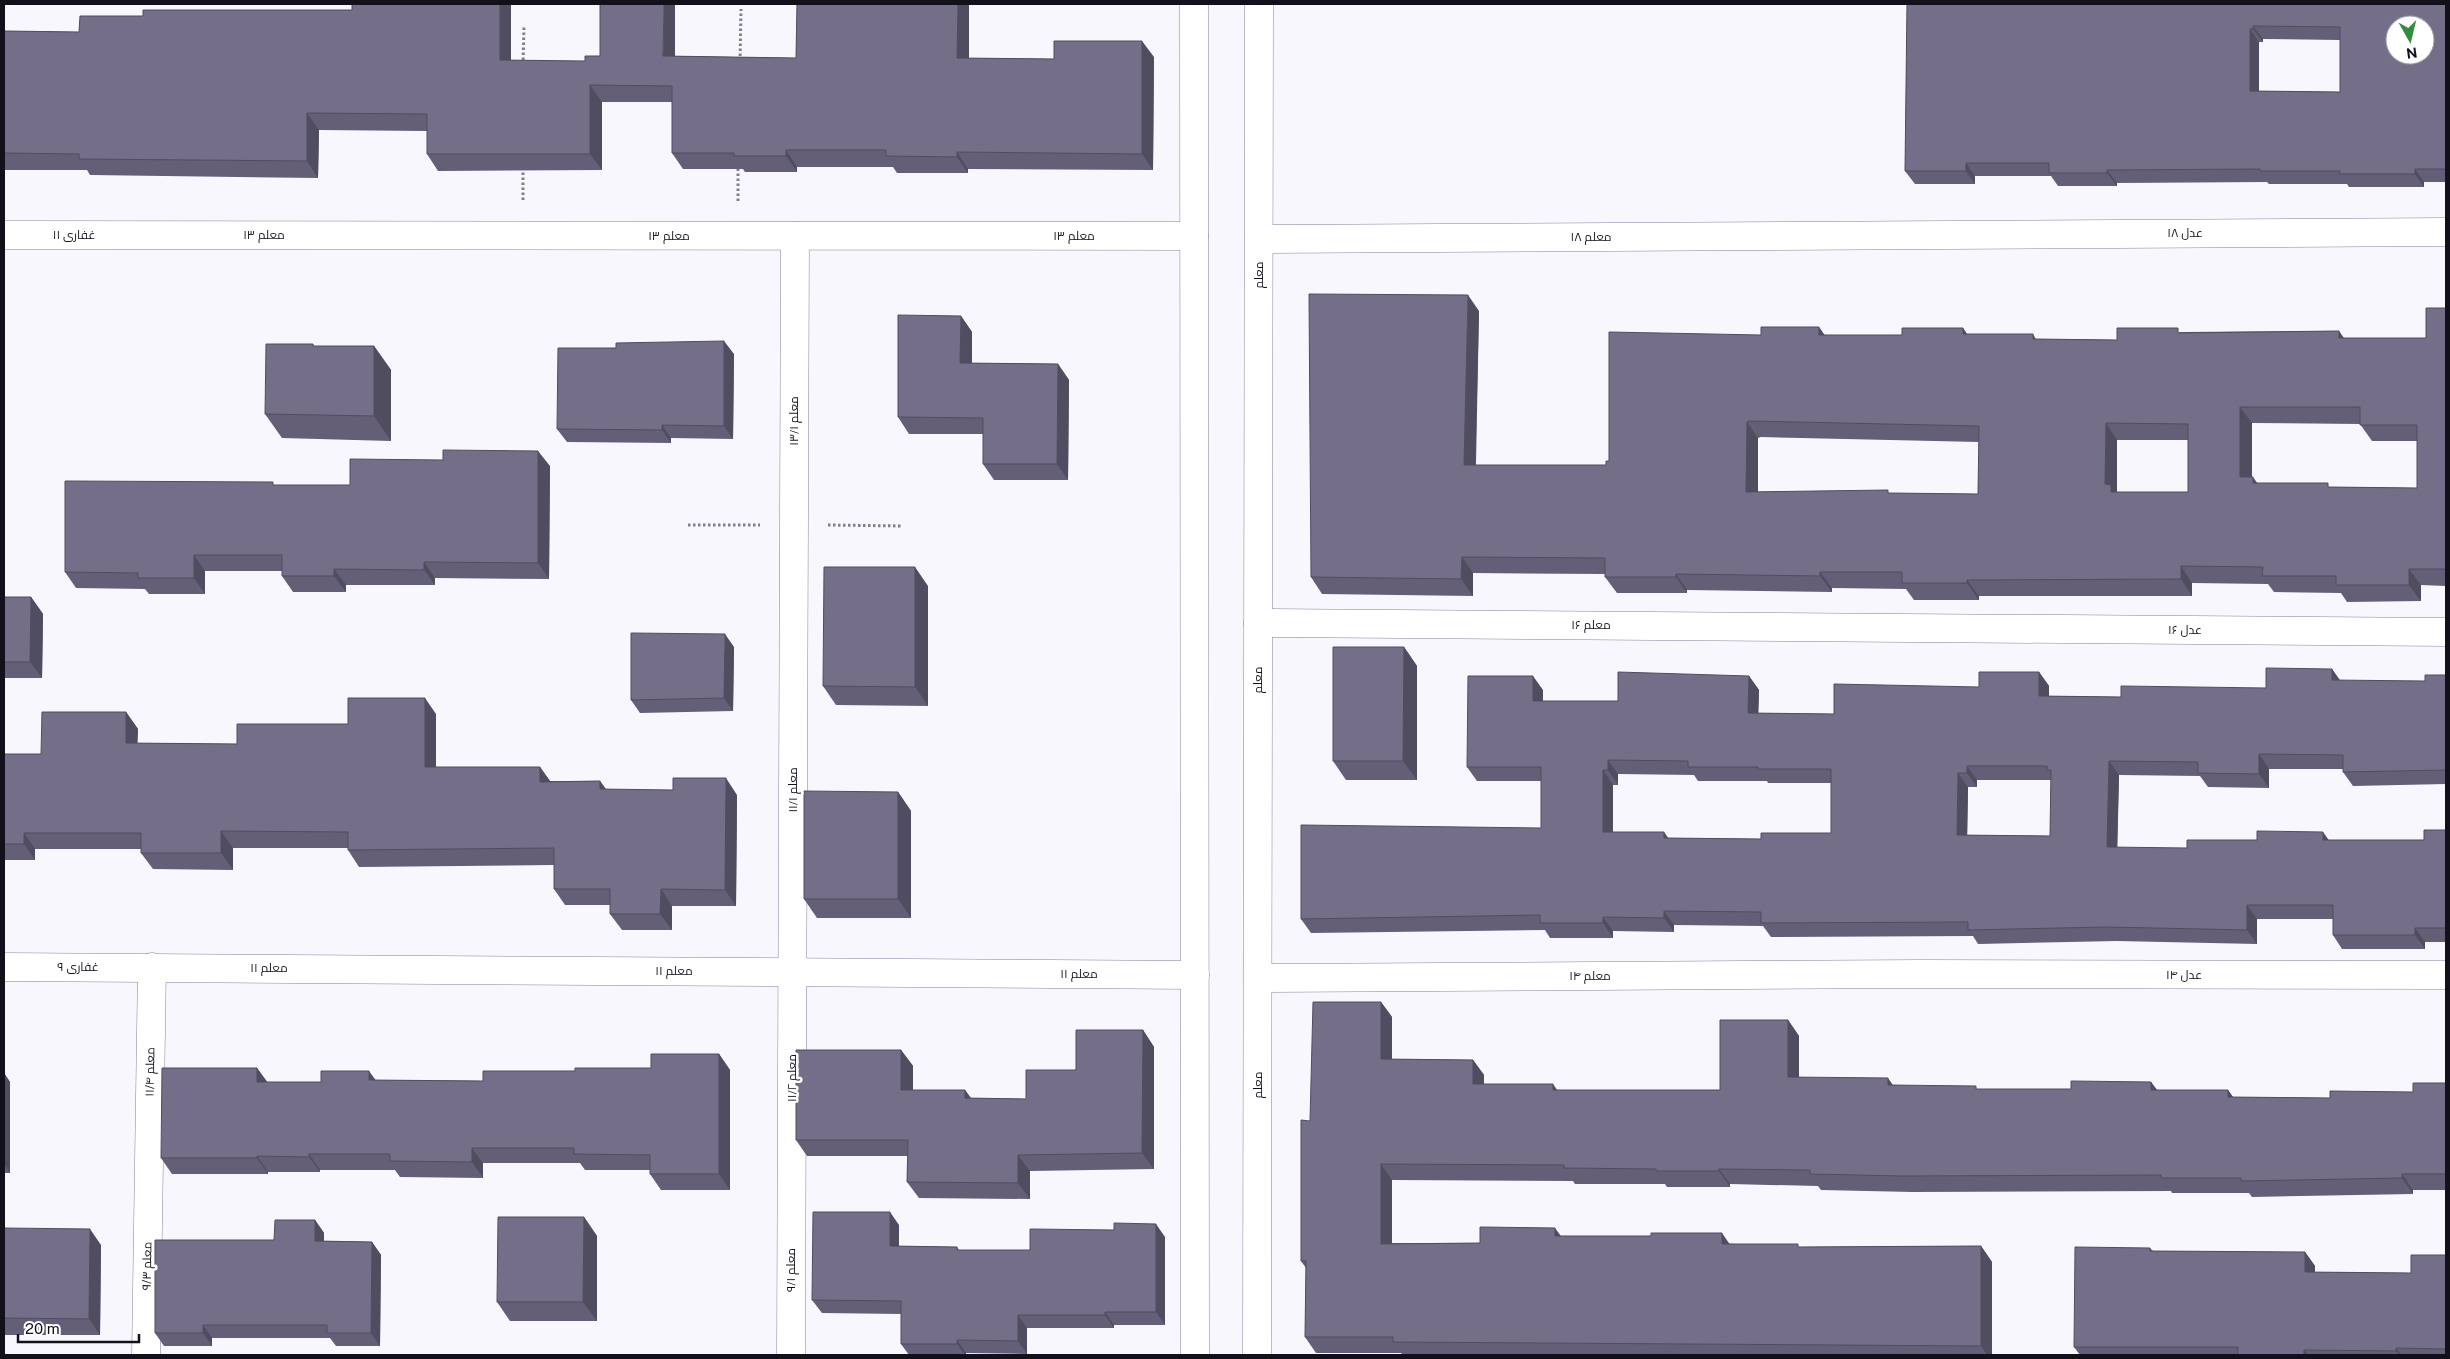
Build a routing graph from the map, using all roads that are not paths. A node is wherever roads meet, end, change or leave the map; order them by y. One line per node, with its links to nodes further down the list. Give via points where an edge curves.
1 (1194, 4): 8 (street)
2 (1259, 4): 9 (street, معلم)
3 (2446, 232): 6 (street, عدل ۱۸)
4 (4, 235): 5 (street, غفاری ۱۱)
5 (145, 235): 7 (street, معلم ۱۳)
6 (1924, 235): 9 (street, معلم ۱۸)
7 (795, 236): 8 (street, معلم ۱۳); 10 (street, معلم ۱۳/۱)
8 (1194, 236): 18 (street)
9 (1259, 239): 11 (street, معلم)
10 (794, 607): 16 (street, معلم ۱۱/۱)
11 (1258, 623): 12 (street, معلم ۱۶‌); 20 (street, معلم)
12 (1923, 628): 13 (street, عدل ۱۶)
13 (2446, 632)
14 (4, 967): 15 (street, غفاری ۹)
15 (152, 967): 16 (street, معلم ۱۱); 21 (street, معلم ۱۱/۴)
16 (792, 972): 18 (street, معلم ۱۱); 22 (street, معلم ۱۱/۲)
17 (1922, 974): 19 (street, عدل ۱۴); 20 (street, معلم ۱۴)
18 (1195, 975): 25 (street)
19 (2446, 975)
20 (1258, 978): 26 (street, معلم)
21 (149, 1177): 23 (street, معلم ۹/۳)
22 (792, 1184): 24 (street, معلم ۹/۱)
23 (146, 1355)
24 (791, 1355)
25 (1195, 1355)
26 (1257, 1355)

